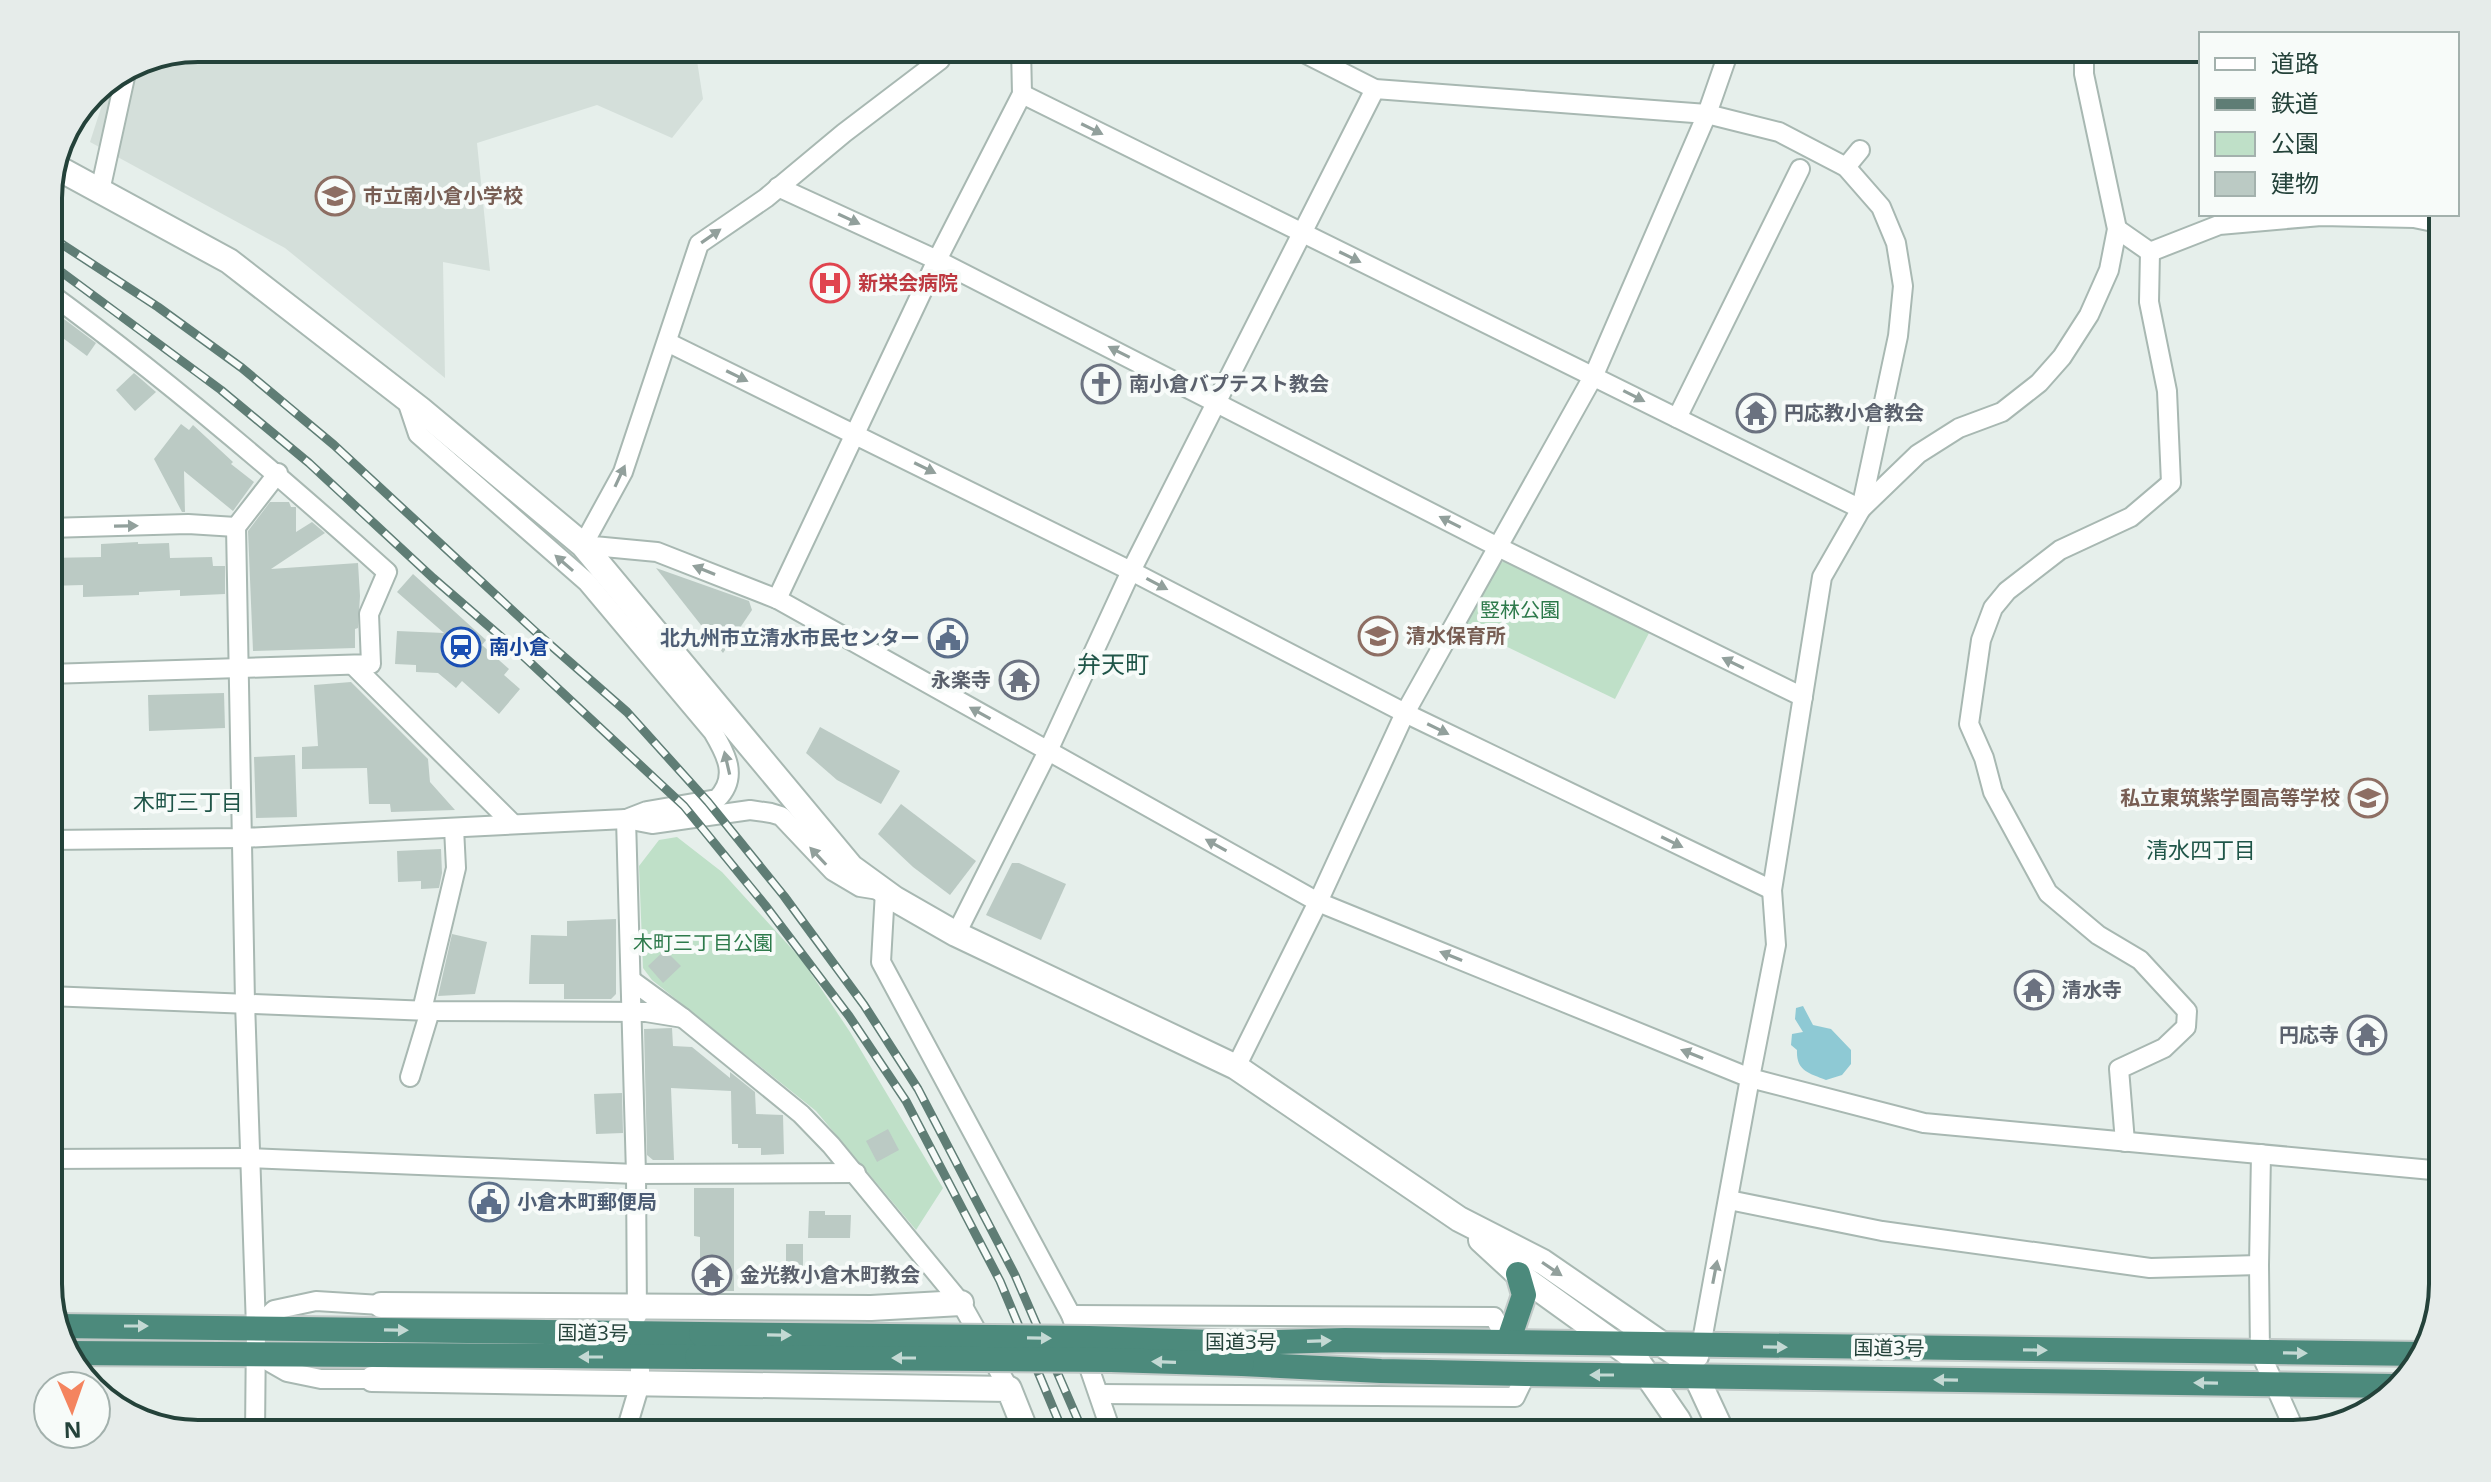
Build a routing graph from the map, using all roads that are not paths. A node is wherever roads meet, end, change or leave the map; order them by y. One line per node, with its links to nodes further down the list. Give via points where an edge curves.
1 (937, 62): 14 (street)
2 (1021, 62): 8 (street)
3 (1322, 62): 7 (street)
4 (1725, 62): 9 (street)
5 (2084, 62): 19 (street)
6 (123, 84): 15 (street)
7 (1375, 89): 9 (street); 20 (street)
8 (1022, 94): 20 (street, one-way to 20); 22 (street)
9 (1707, 114): 11 (street, via 1779,132); 25 (street)
10 (1860, 150): 11 (street)
11 (1846, 167): 31 (street, via 1881,207 1896,243 1903,286 1898,336)
12 (1800, 169): 28 (street)
13 (65, 172): 15 (street)
14 (778, 187): 22 (street, one-way to 22); 24 (street, one-way to 14, via 699,244)
15 (100, 191): 26 (street, via 229,261)
16 (2321, 216): 21 (street, via 2219,225)
17 (2321, 216): 18 (street)
18 (2429, 221)
19 (2117, 229): 21 (street); 31 (street, via 2109,270 2089,315 2039,383 2002,412 1959,428 1918,454)
20 (1302, 234): 25 (street, one-way to 25); 27 (street)
21 (2150, 252): 62 (street, via 2149,302 2167,391 2171,483 2131,517 2060,550 2007,591 1993,608 1981,640 1969,724 1993,792 2048,893 2098,935 2140,960 2187,1011 2186,1027 2164,1048 2119,1069)
22 (937, 260): 27 (street, one-way to 22); 29 (street)
23 (62, 303): 30 (street)
24 (667, 342): 29 (street, one-way to 29); 34 (street, one-way to 24, via 623,472)
25 (1594, 375): 28 (street, one-way to 28); 35 (street)
26 (406, 398): 34 (street); 44 (street, one-way to 26, via 717,799 730,775 722,748 587,582 418,434)
27 (1217, 402): 35 (street, one-way to 27); 36 (street)
28 (1677, 418): 31 (street)
29 (855, 433): 36 (street, one-way to 36); 37 (street)
30 (278, 473): 32 (street); 38 (street, via 387,572 369,614 371,664)
31 (1861, 509): 41 (street, via 1822,577)
32 (236, 527): 33 (street, one-way to 32); 39 (street)
33 (62, 528)
34 (583, 545): 37 (street, one-way to 34, via 657,552); 50 (street, via 851,867)
35 (1498, 547): 41 (street, one-way to 35); 42 (street)
36 (1131, 571): 42 (street, one-way to 42); 43 (street)
37 (777, 599): 43 (street, one-way to 37)
38 (353, 665): 39 (street); 45 (street)
39 (240, 668): 40 (street); 47 (street)
40 (62, 674)
41 (1803, 697): 49 (street)
42 (1405, 713): 49 (street, one-way to 49); 51 (street)
43 (1048, 751): 51 (street, one-way to 43); 52 (street)
44 (626, 819): 45 (street); 50 (street, one-way to 44, via 860,887 833,871 781,816 771,813 750,810 652,824); 53 (street)
45 (513, 824): 46 (street)
46 (454, 828): 47 (street); 56 (street, via 456,868)
47 (242, 838): 48 (street); 55 (street)
48 (62, 840)
49 (1772, 890): 61 (street, via 1776,945)
50 (885, 891): 52 (street); 76 (street, via 881,962)
51 (1318, 902): 59 (street); 61 (street, one-way to 51)
52 (956, 934): 59 (street)
53 (631, 980): 57 (street); 58 (street)
54 (62, 996): 55 (street)
55 (245, 1002): 56 (street); 64 (street)
56 (426, 1011): 57 (street); 60 (street)
57 (632, 1011): 58 (street); 68 (street)
58 (683, 1018): 67 (street, via 801,1114)
59 (1236, 1067): 70 (street)
60 (410, 1077)
61 (1750, 1078): 62 (street, via 1924,1123); 69 (street)
62 (2125, 1142): 63 (street)
63 (2261, 1154): 66 (street); 71 (street)
64 (250, 1158): 65 (street); 68 (street); 78 (street)
65 (62, 1159)
66 (2429, 1170)
67 (856, 1173): 68 (street); 73 (street)
68 (636, 1174): 75 (street)
69 (1729, 1200): 71 (street, via 1882,1231 2150,1268); 83 (street, one-way to 69)
70 (1459, 1219): 72 (street); 81 (street, one-way to 81, via 1543,1262)
71 (2259, 1265): 85 (street)
72 (1518, 1274): 79 (highway, via 1524,1295); 80 (street)
73 (961, 1303): 75 (street); 98 (street)
74 (381, 1305): 75 (street); 78 (street, via 316,1301 274,1310)
75 (637, 1312)
76 (1071, 1315): 79 (street, via 1494,1317); 99 (street)
77 (69, 1326): 78 (highway, 国道3号, one-way to 78)
78 (256, 1328): 82 (highway, 国道3号, one-way to 82); 88 (street)
79 (1508, 1342): 80 (highway, 国道3号); 87 (highway, 国道3号, one-way to 79, via 1345,1340)
80 (1618, 1343): 81 (highway, 国道3号); 91 (street)
81 (1662, 1345): 83 (highway, 国道3号); 92 (street)
82 (699, 1346): 87 (highway, 国道3号, bridge, via 1089,1338); 88 (highway, 国道3号, one-way to 88)
83 (1701, 1346): 84 (highway, 国道3号); 92 (street)
84 (1735, 1347): 85 (highway, 国道3号, one-way to 85); 92 (street, via 1711,1355)
85 (2260, 1352): 89 (highway, 国道3号, one-way to 89); 96 (street)
86 (81, 1353): 88 (highway, 国道3号)
87 (1242, 1353): 90 (highway, 国道3号, via 1381,1371)
88 (256, 1354): 95 (street, via 287,1372 321,1379); 100 (street)
89 (2410, 1354)
90 (1526, 1374): 91 (highway, 国道3号, one-way to 90); 99 (street, via 1515,1397)
91 (1649, 1375): 92 (highway, 国道3号); 104 (street)
92 (1696, 1376): 94 (highway, 国道3号); 105 (street)
93 (640, 1377): 95 (street); 98 (street); 101 (street)
94 (1753, 1377): 96 (highway, 国道3号, one-way to 94); 106 (street, via 1724,1393)
95 (372, 1379)
96 (2273, 1384): 97 (highway, 国道3号); 107 (street)
97 (2383, 1386)
98 (1009, 1389): 102 (street)
99 (1099, 1394): 103 (street)
100 (255, 1420)
101 (629, 1420)
102 (1021, 1420)
103 (1107, 1420)
104 (1676, 1420)
105 (1712, 1420)
106 (1717, 1420)
107 (2290, 1420)

